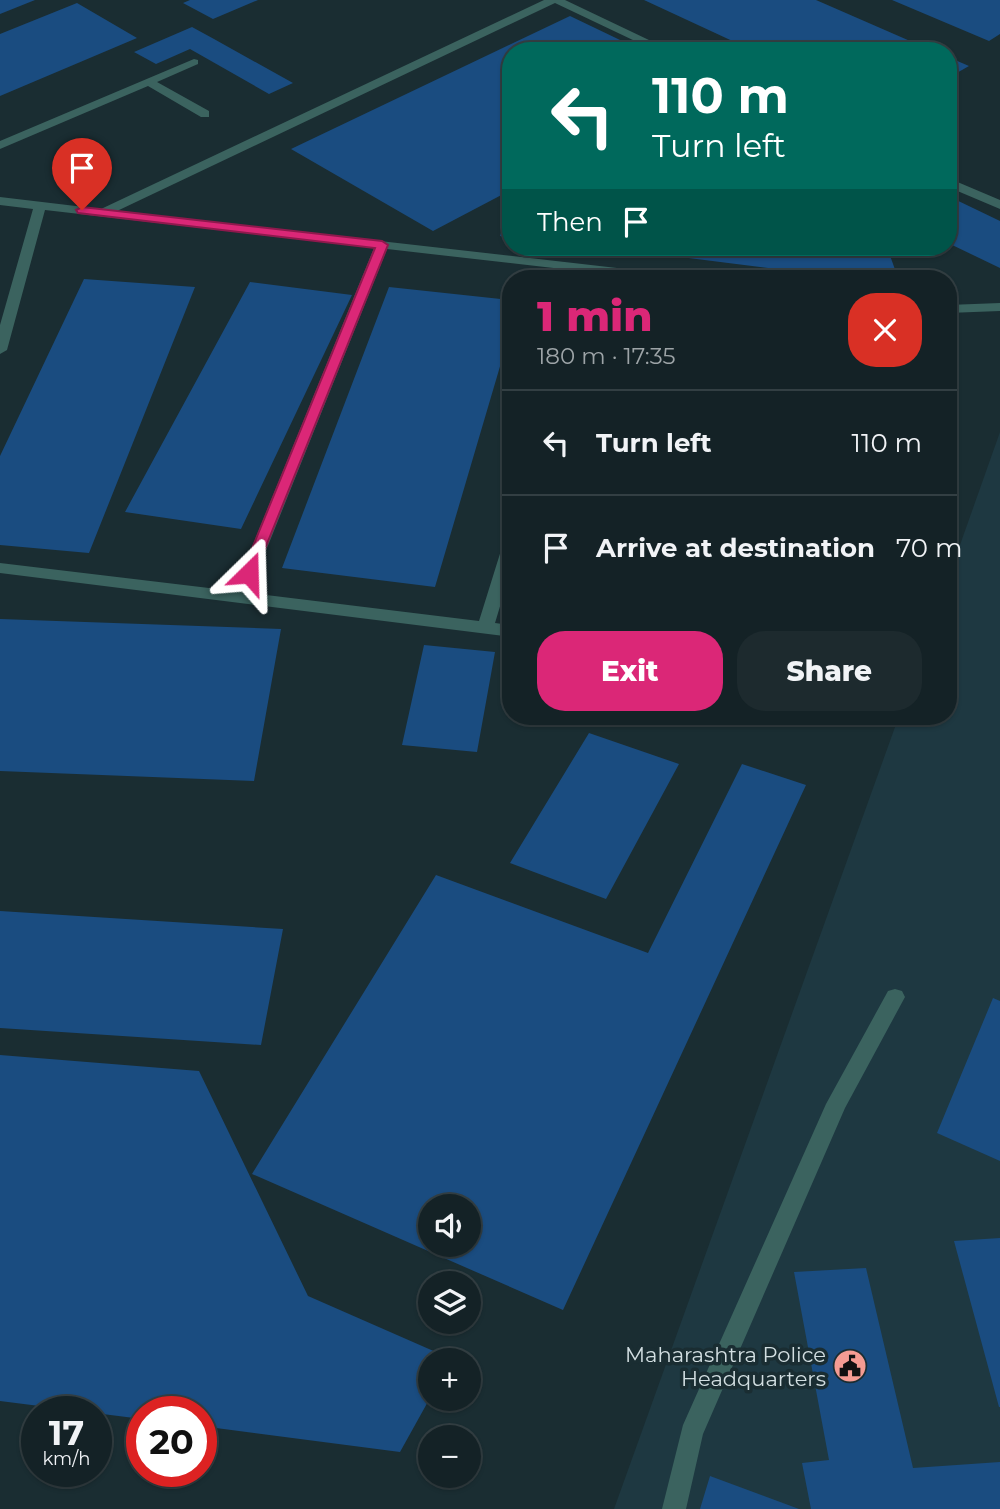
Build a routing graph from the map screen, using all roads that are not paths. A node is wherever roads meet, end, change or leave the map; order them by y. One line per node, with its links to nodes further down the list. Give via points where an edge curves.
1 (555, 0): 2 (lane); 11 (lane)
2 (646, 42)
3 (194, 62): 4 (lane)
4 (149, 82): 5 (lane); 6 (lane)
5 (205, 114)
6 (0, 145)
7 (957, 186): 9 (lane)
8 (0, 201): 10 (lane)
9 (1000, 205)
10 (40, 206): 11 (lane); 16 (lane)
11 (102, 213): 12 (lane)
12 (382, 245): 13 (lane); 19 (lane)
13 (565, 270)
14 (1000, 307): 15 (lane)
15 (957, 309)
16 (0, 350)
17 (0, 568): 19 (lane)
18 (502, 573): 20 (lane)
19 (239, 598): 20 (lane)
20 (485, 628): 21 (lane)
21 (502, 630)
22 (895, 997): 23 (lane, via 836,1104 691,1433)
23 (674, 1509)

